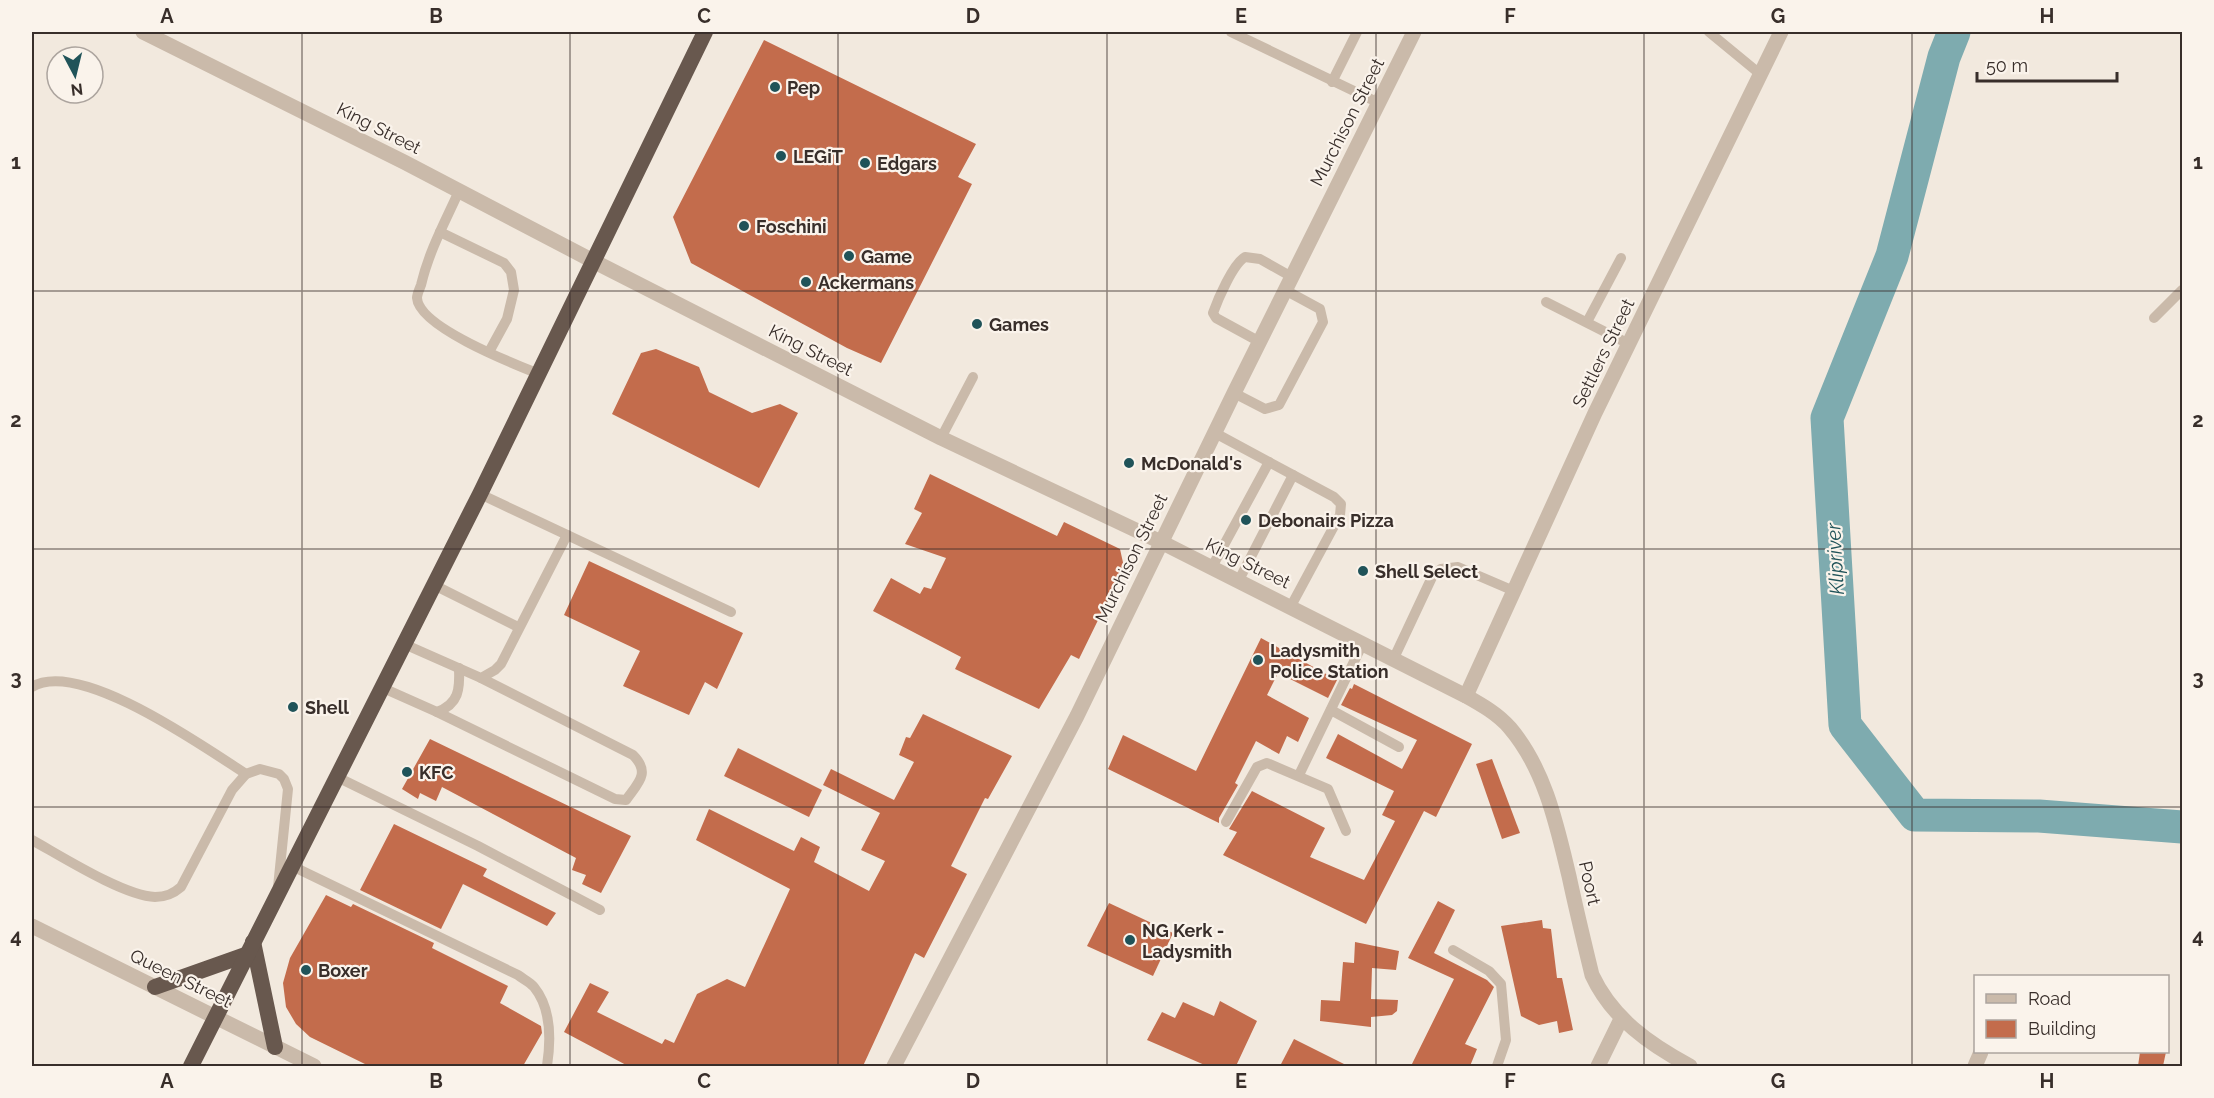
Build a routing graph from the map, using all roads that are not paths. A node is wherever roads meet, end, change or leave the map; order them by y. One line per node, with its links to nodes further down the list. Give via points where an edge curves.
1 (143, 32): 11 (street, King Street)
2 (705, 32): 14 (highway)
3 (1231, 32): 9 (lane)
4 (1357, 32): 9 (lane)
5 (1414, 32): 10 (street, Murchison Street)
6 (1709, 32): 8 (lane)
7 (1781, 32): 8 (street, Settlers Street)
8 (1760, 74): 21 (street, Settlers Street)
9 (1332, 82): 10 (lane)
10 (1379, 103): 15 (street, Murchison Street)
11 (459, 191): 12 (lane); 14 (street, King Street)
12 (440, 232): 22 (lane, via 426,260 417,298 421,309 444,330); 22 (lane, via 504,263 512,272 514,290 507,319)
13 (1622, 258): 19 (lane)
14 (595, 262): 23 (highway); 27 (street, King Street)
15 (1288, 284): 20 (street, Murchison Street); 20 (lane, via 1260,259 1245,257 1220,297 1213,313 1216,318); 25 (lane, via 1320,309 1323,322 1279,405 1265,408)
16 (2182, 290): 18 (lane)
17 (1546, 302): 19 (lane)
18 (2154, 318)
19 (1587, 322): 21 (lane)
20 (1260, 342): 25 (street, Murchison Street)
21 (1629, 344): 36 (street, Settlers Street)
22 (489, 352): 23 (lane)
23 (539, 374): 30 (highway)
24 (973, 377): 27 (lane)
25 (1234, 393): 26 (street, Murchison Street)
26 (1215, 433): 28 (lane); 32 (street, Murchison Street)
27 (941, 438): 32 (street, King Street)
28 (1269, 462): 29 (lane); 33 (lane)
29 (1293, 475): 34 (lane); 37 (lane, via 1334,496 1342,507)
30 (480, 494): 31 (lane); 35 (highway)
31 (567, 535): 38 (lane); 39 (lane)
32 (1161, 542): 33 (street, King Street); 70 (street, Murchison Street, via 1077,716)
33 (1212, 567): 34 (street, King Street)
34 (1239, 580): 37 (street, King Street)
35 (434, 585): 39 (lane); 41 (highway)
36 (1514, 591): 42 (lane, via 1458,567 1441,569 1433,575); 47 (street, Settlers Street)
37 (1291, 606): 40 (street, King Street)
38 (731, 612)
39 (518, 627): 44 (lane, via 501,664)
40 (1363, 643): 42 (street, King Street); 48 (lane)
41 (404, 644): 43 (lane); 46 (highway)
42 (1394, 658): 47 (street, King Street)
43 (459, 668): 44 (lane); 49 (lane, via 458,693 453,703)
44 (481, 678): 49 (lane, via 633,755 643,768 643,776 626,800 615,799)
45 (32, 687): 51 (lane, via 56,680 86,686 152,715)
46 (382, 688): 49 (lane); 53 (highway)
47 (1466, 696): 65 (street, Poort, via 1510,728 1538,775 1556,823 1592,975 1600,994)
48 (1331, 710): 50 (lane); 52 (lane)
49 (437, 712)
50 (1399, 747)
51 (246, 774): 56 (lane, via 232,790 181,887 171,895 156,897 117,886); 58 (lane, via 260,769 279,774 288,789)
52 (1299, 775): 54 (lane, via 1267,763 1259,765); 55 (lane, via 1328,789)
53 (337, 777): 57 (highway); 59 (lane)
54 (1226, 822)
55 (1346, 831)
56 (32, 840)
57 (292, 866): 58 (highway); 69 (lane, via 518,975 533,986 549,1022)
58 (278, 893): 61 (highway)
59 (600, 910)
60 (32, 926): 63 (street, Queen Street)
61 (250, 948): 63 (highway); 64 (highway); 66 (highway)
62 (1453, 950): 71 (lane, via 1489,971 1501,984 1506,1040)
63 (155, 987): 64 (street, Queen Street)
64 (216, 1017): 66 (street, Queen Street); 67 (highway)
65 (1621, 1019): 72 (street); 73 (street, Poort, via 1649,1042)
66 (275, 1047): 68 (street, Queen Street)
67 (191, 1066)
68 (314, 1066)
69 (547, 1066)
70 (894, 1066)
71 (1497, 1066)
72 (1598, 1066)
73 (1690, 1066)

